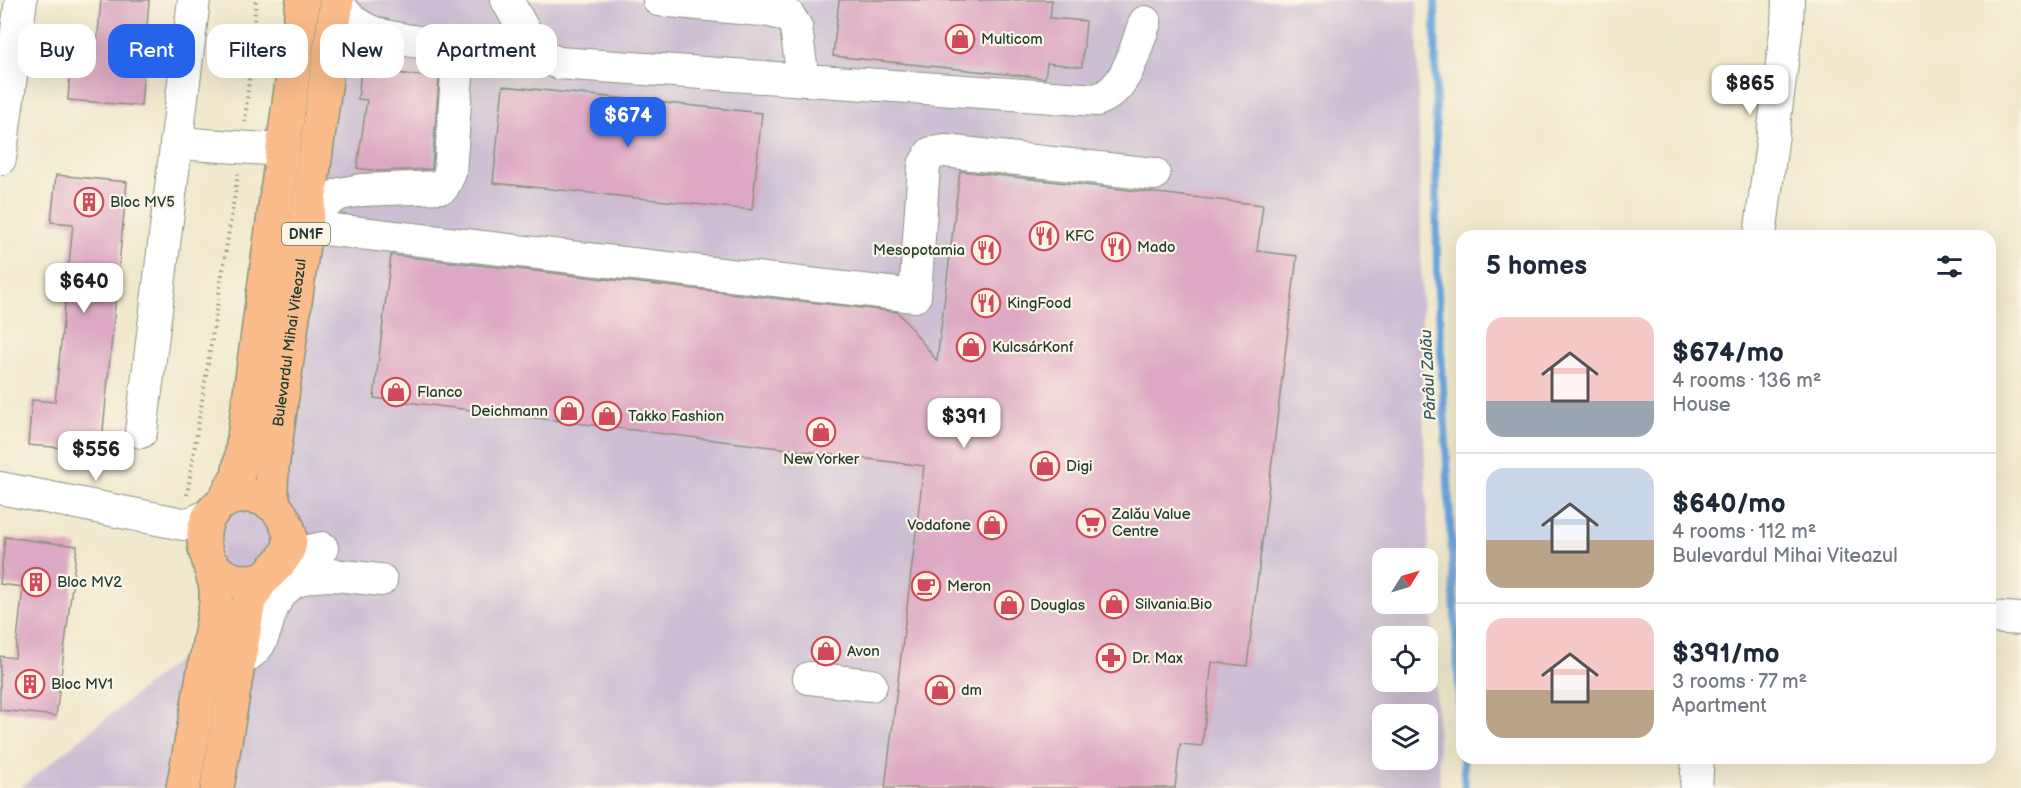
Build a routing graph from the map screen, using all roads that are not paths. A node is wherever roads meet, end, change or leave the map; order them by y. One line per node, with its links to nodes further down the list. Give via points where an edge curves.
1 (21, 0): 12 (street)
2 (194, 0): 10 (street)
3 (303, 0): 11 (main road, DN1F)
4 (507, 0): 9 (street, via 537,54 558,63)
5 (659, 0): 9 (street, via 789,16 796,27)
6 (1788, 0): 15 (street)
7 (336, 1): 14 (main road, Bulevardul Mihai Viteazul / DN1F); 14 (street, via 355,22 373,32 455,51 458,61 450,173 443,187 361,189 340,194)
8 (1145, 22): 9 (street, via 1122,84 1109,96 1097,100)
9 (803, 80)
10 (176, 143): 11 (street); 16 (street)
11 (281, 150): 19 (main road, DN1F, via 238,475)
12 (0, 159)
13 (1154, 174): 14 (street, via 945,151 931,153 924,165 915,296)
14 (308, 219): 18 (main road, Bulevardul Mihai Viteazul / DN1F, via 272,468 272,491)
15 (1761, 230)
16 (141, 432)
17 (0, 488): 19 (street)
18 (281, 516): 19 (main road, via 264,499 236,497); 20 (main road, Bulevardul Mihai Viteazul / DN1F, via 289,546)
19 (206, 529): 20 (main road, via 228,578 253,582); 28 (main road, via 216,604)
20 (273, 571): 24 (main road, Bulevardul Mihai Viteazul / DN1F, via 249,602)
21 (381, 580): 24 (street, via 325,574 294,581 280,591 274,602 260,645)
22 (1996, 617): 23 (street)
23 (2021, 619)
24 (239, 661): 29 (main road, Bulevardul Mihai Viteazul / DN1F)
25 (809, 678): 26 (street)
26 (871, 685)
27 (1698, 764): 30 (street)
28 (183, 788)
29 (217, 788)
30 (1696, 788)

